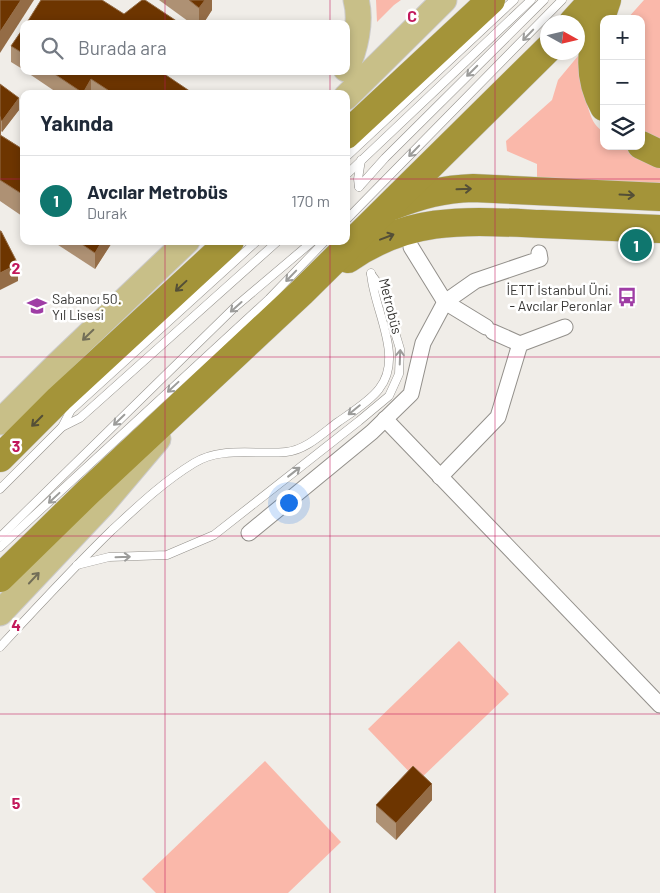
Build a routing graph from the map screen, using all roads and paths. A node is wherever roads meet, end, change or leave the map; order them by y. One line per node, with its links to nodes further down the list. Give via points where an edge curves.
1 (356, 0): 12 (main road, via 357,31)
2 (444, 0): 15 (main road)
3 (491, 0): 17 (highway)
4 (514, 0): 19 (lane)
5 (531, 0): 21 (lane)
6 (544, 0): 21 (lane, one-way to 21, via 359,187)
7 (562, 0): 25 (lane, one-way to 25)
8 (593, 0): 10 (highway)
9 (607, 0): 16 (highway, via 591,64)
10 (579, 15)
11 (540, 57): 24 (highway)
12 (350, 58)
13 (343, 75): 14 (main road)
14 (335, 90)
15 (350, 93)
16 (603, 105)
17 (350, 130)
18 (645, 147): 20 (highway)
19 (350, 153)
20 (660, 154)
21 (361, 160): 22 (lane)
22 (350, 171)
23 (660, 197): 24 (highway, one-way to 23, via 450,189)
24 (384, 209): 27 (highway)
25 (350, 216)
26 (660, 229): 39 (highway, one-way to 26, via 375,241 436,224)
27 (350, 243)
28 (183, 245): 45 (main road, one-way to 45)
29 (226, 245): 47 (highway, one-way to 47)
30 (253, 245): 46 (lane, via 71,410)
31 (273, 245): 37 (lane)
32 (277, 245): 37 (lane)
33 (308, 245): 51 (lane, one-way to 51, via 235,307)
34 (321, 245): 52 (lane, one-way to 52, via 268,299)
35 (348, 245): 39 (highway)
36 (411, 247): 40 (street)
37 (270, 248): 46 (lane, via 80,418)
38 (539, 253): 40 (street, via 540,259 475,281)
39 (302, 292): 43 (highway)
40 (445, 302): 42 (street); 44 (street, via 423,342 411,394)
41 (565, 328): 42 (street)
42 (520, 344): 48 (street, via 498,417)
43 (181, 405): 54 (highway); 55 (main road, one-way to 43, via 153,447)
44 (385, 420): 48 (street); 50 (street)
45 (0, 422)
46 (62, 426): 49 (lane)
47 (0, 458)
48 (440, 477): 57 (street)
49 (0, 489)
50 (249, 533)
51 (0, 537)
52 (0, 546)
53 (75, 565): 53 (lane, Metrobüs, one-way to 53, via 108,557 167,555 214,536 389,396 399,374 400,349 382,289 370,273 389,350 388,373 379,389 311,443 288,452 222,454 196,462 151,493); 56 (lane, Metrobüs)
54 (0, 578)
55 (0, 613)
56 (0, 647)
57 (660, 705)

